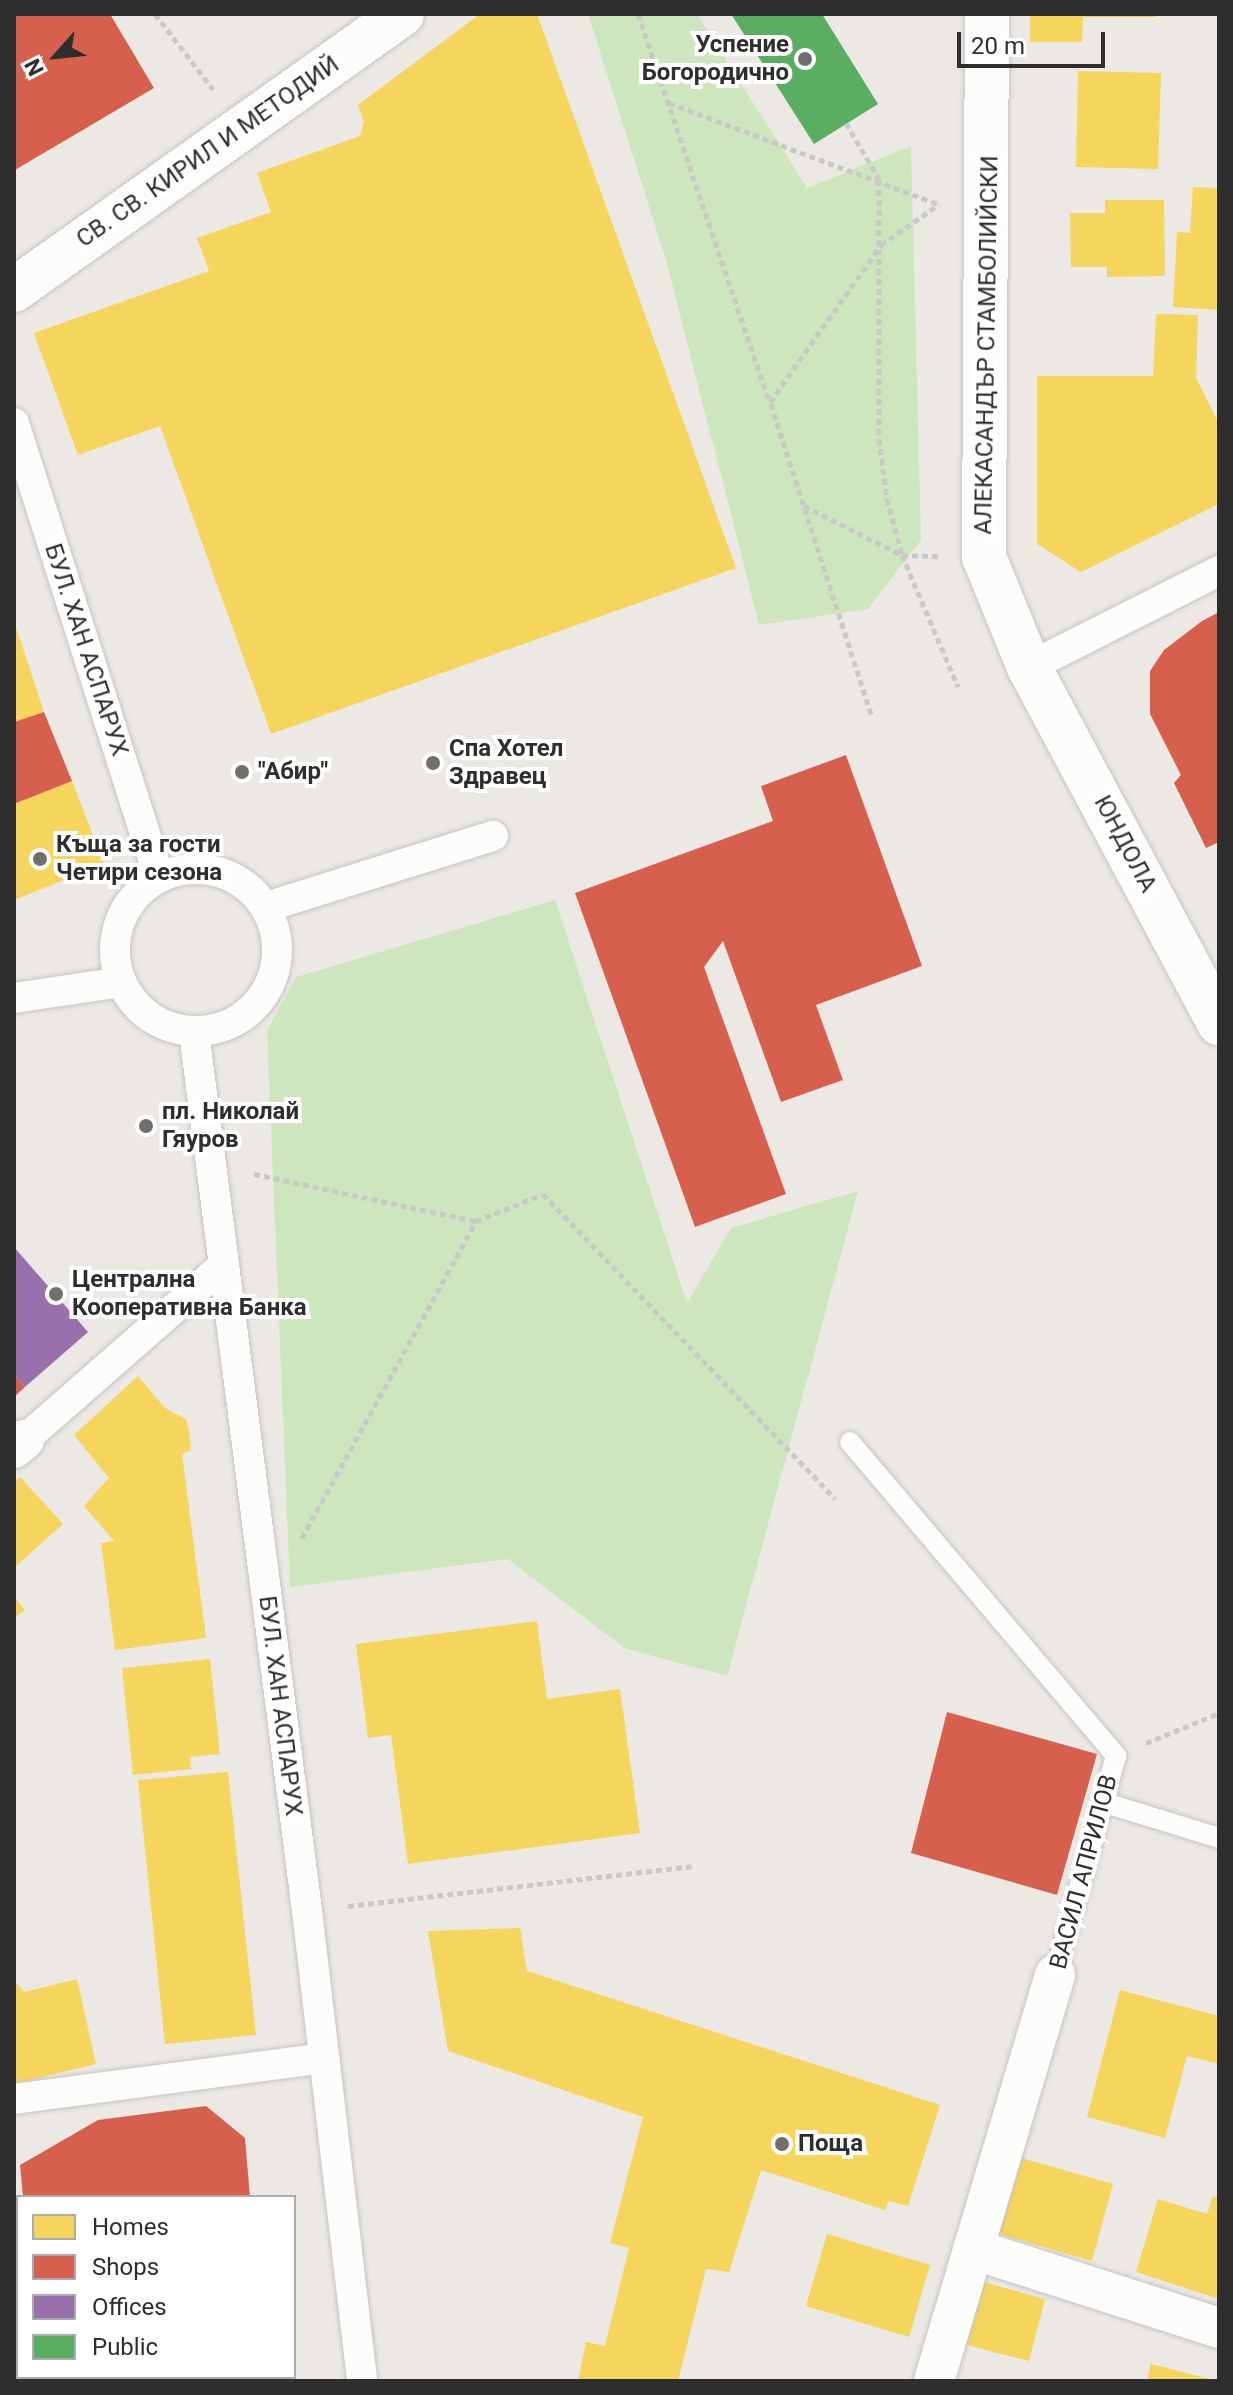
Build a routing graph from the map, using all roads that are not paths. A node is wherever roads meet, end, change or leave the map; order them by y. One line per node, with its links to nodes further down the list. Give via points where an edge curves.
1 (402, 14): 3 (main road, СВ. СВ. КИРИЛ И МЕТОДИЙ)
2 (987, 14): 6 (main road, АЛЕКАСАНДЪР СТАМБОЛИЙСКИ, via 984,557)
3 (14, 290)
4 (14, 423): 8 (street, БУЛ. ХАН АСПАРУХ)
5 (1219, 571): 6 (street)
6 (1029, 667): 12 (main road, ЮНДОЛА)
7 (493, 836): 9 (street)
8 (159, 877): 9 (street, via 208,868 250,888); 10 (street, via 124,911 116,934)
9 (266, 907): 13 (street, via 279,955 273,980 242,1018 219,1029)
10 (121, 982): 11 (street); 13 (street, via 150,1018)
11 (14, 998)
12 (1219, 1023)
13 (194, 1032): 14 (street, БУЛ. ХАН АСПАРУХ)
14 (224, 1265): 16 (street); 20 (street, БУЛ. ХАН АСПАРУХ)
15 (850, 1442): 17 (lane, ВАСИЛ АПРИЛОВ, via 1116,1756)
16 (19, 1444)
17 (1102, 1802): 18 (lane); 19 (lane, ВАСИЛ АПРИЛОВ)
18 (1219, 1838)
19 (1055, 1975): 22 (street, ВАСИЛ АПРИЛОВ)
20 (324, 2058): 21 (street); 24 (street, БУЛ. ХАН АСПАРУХ)
21 (14, 2099)
22 (973, 2249): 23 (street); 25 (street, ВАСИЛ АПРИЛОВ)
23 (1219, 2328)
24 (362, 2381)
25 (934, 2381)

